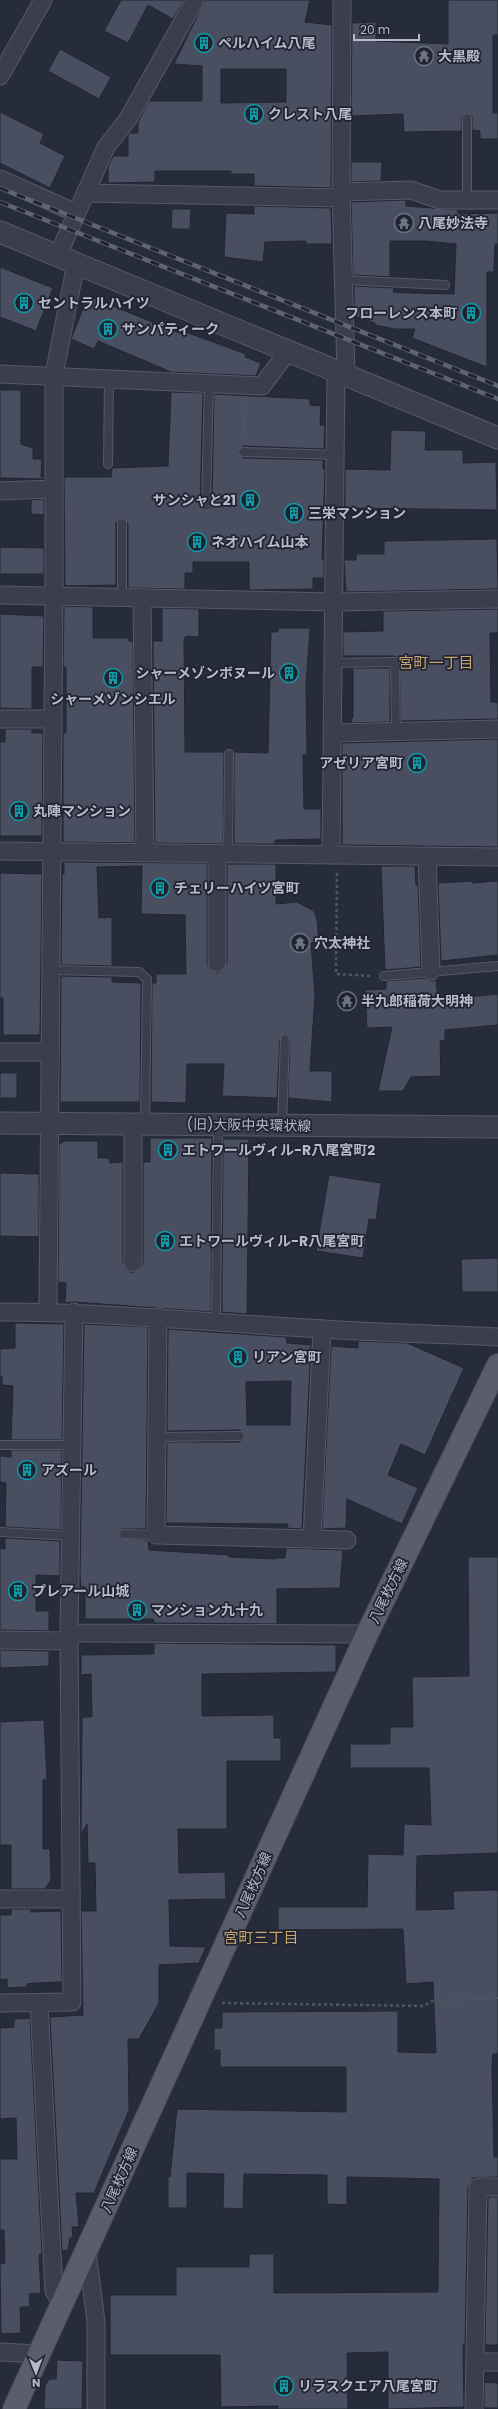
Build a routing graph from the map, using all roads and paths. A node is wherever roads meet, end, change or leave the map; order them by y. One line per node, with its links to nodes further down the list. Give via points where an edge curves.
1 (43, 0): 4 (street)
2 (195, 0): 7 (street, via 128,119 106,147)
3 (342, 0): 8 (street)
4 (0, 76)
5 (467, 118): 9 (lane)
6 (0, 179): 11 (street)
7 (85, 194): 8 (street); 11 (street)
8 (341, 195): 9 (street, via 411,190 440,200); 14 (street)
9 (467, 200): 10 (street)
10 (498, 200)
11 (76, 213): 13 (street)
12 (0, 232): 13 (street)
13 (67, 259): 16 (street); 19 (street)
14 (344, 280): 15 (lane); 17 (street)
15 (445, 285)
16 (289, 350): 17 (street); 22 (street, via 262,386)
17 (341, 371): 23 (street); 25 (street)
18 (0, 374): 19 (street)
19 (54, 375): 20 (street); 27 (street)
20 (109, 378): 21 (street); 26 (lane)
21 (209, 383): 22 (street); 29 (lane)
22 (244, 385): 24 (path)
23 (498, 438)
24 (242, 452): 25 (lane)
25 (336, 455): 36 (street)
26 (108, 464)
27 (54, 489): 28 (street); 32 (street)
28 (0, 491)
29 (206, 506)
30 (122, 522): 33 (lane)
31 (0, 595): 32 (street)
32 (54, 596): 33 (street); 39 (street)
33 (122, 598): 34 (street)
34 (142, 598): 36 (street); 46 (street)
35 (498, 599): 36 (street)
36 (334, 602): 37 (street)
37 (334, 663): 41 (lane, via 395,662); 42 (street)
38 (0, 719): 39 (street)
39 (53, 719): 45 (street)
40 (498, 729): 41 (street)
41 (396, 732): 42 (street)
42 (333, 733): 48 (street)
43 (229, 754): 47 (lane)
44 (0, 851): 45 (street)
45 (52, 852): 46 (street); 53 (street)
46 (145, 853): 47 (street)
47 (223, 854): 48 (street); 51 (street)
48 (334, 855): 49 (street); 55 (path, via 336,974)
49 (427, 856): 50 (street); 54 (street)
50 (498, 857)
51 (217, 963)
52 (498, 966): 54 (lane)
53 (51, 970): 58 (street); 61 (lane, via 140,972 147,979)
54 (431, 971): 55 (lane)
55 (384, 976)
56 (285, 1040): 63 (lane)
57 (0, 1052): 58 (street)
58 (50, 1052): 60 (street)
59 (0, 1123): 60 (street, (旧)大阪中央環状線)
60 (50, 1124): 61 (street, (旧)大阪中央環状線); 67 (street)
61 (139, 1125): 62 (street, (旧)大阪中央環状線); 65 (street)
62 (218, 1125): 63 (street, (旧)大阪中央環状線); 70 (lane)
63 (282, 1126): 64 (street, (旧)大阪中央環状線)
64 (498, 1127)
65 (134, 1263)
66 (0, 1312): 67 (street)
67 (48, 1312): 68 (street)
68 (74, 1312): 69 (street); 77 (street)
69 (158, 1317): 70 (street); 75 (street)
70 (216, 1321): 71 (street)
71 (322, 1329): 72 (street); 82 (street)
72 (498, 1337)
73 (498, 1365): 84 (main road, 八尾枚方線)
74 (240, 1436): 75 (lane)
75 (157, 1437): 80 (street)
76 (0, 1445): 77 (lane)
77 (72, 1445): 81 (street)
78 (0, 1532): 81 (lane)
79 (124, 1534): 80 (lane)
80 (156, 1535): 82 (street)
81 (70, 1536): 85 (street)
82 (312, 1539): 83 (street)
83 (347, 1540)
84 (368, 1634): 85 (street); 94 (main road, 八尾枚方線)
85 (69, 1637): 86 (street); 88 (street)
86 (0, 1640)
87 (0, 1899): 88 (street)
88 (71, 1899): 90 (street, via 72,2002)
89 (498, 1998): 91 (path, via 432,2001 423,2006)
90 (39, 2003): 92 (street); 95 (street, via 54,2291)
91 (217, 2003)
92 (0, 2004)
93 (498, 2187): 98 (street, via 478,2187)
94 (87, 2251): 95 (main road, 八尾枚方線); 101 (street, via 96,2322)
95 (62, 2304): 97 (main road, 八尾枚方線)
96 (0, 2352): 97 (street)
97 (39, 2354): 100 (main road, 八尾枚方線)
98 (475, 2362): 99 (street); 102 (street)
99 (498, 2362)
100 (14, 2409)
101 (96, 2409)
102 (474, 2409)

